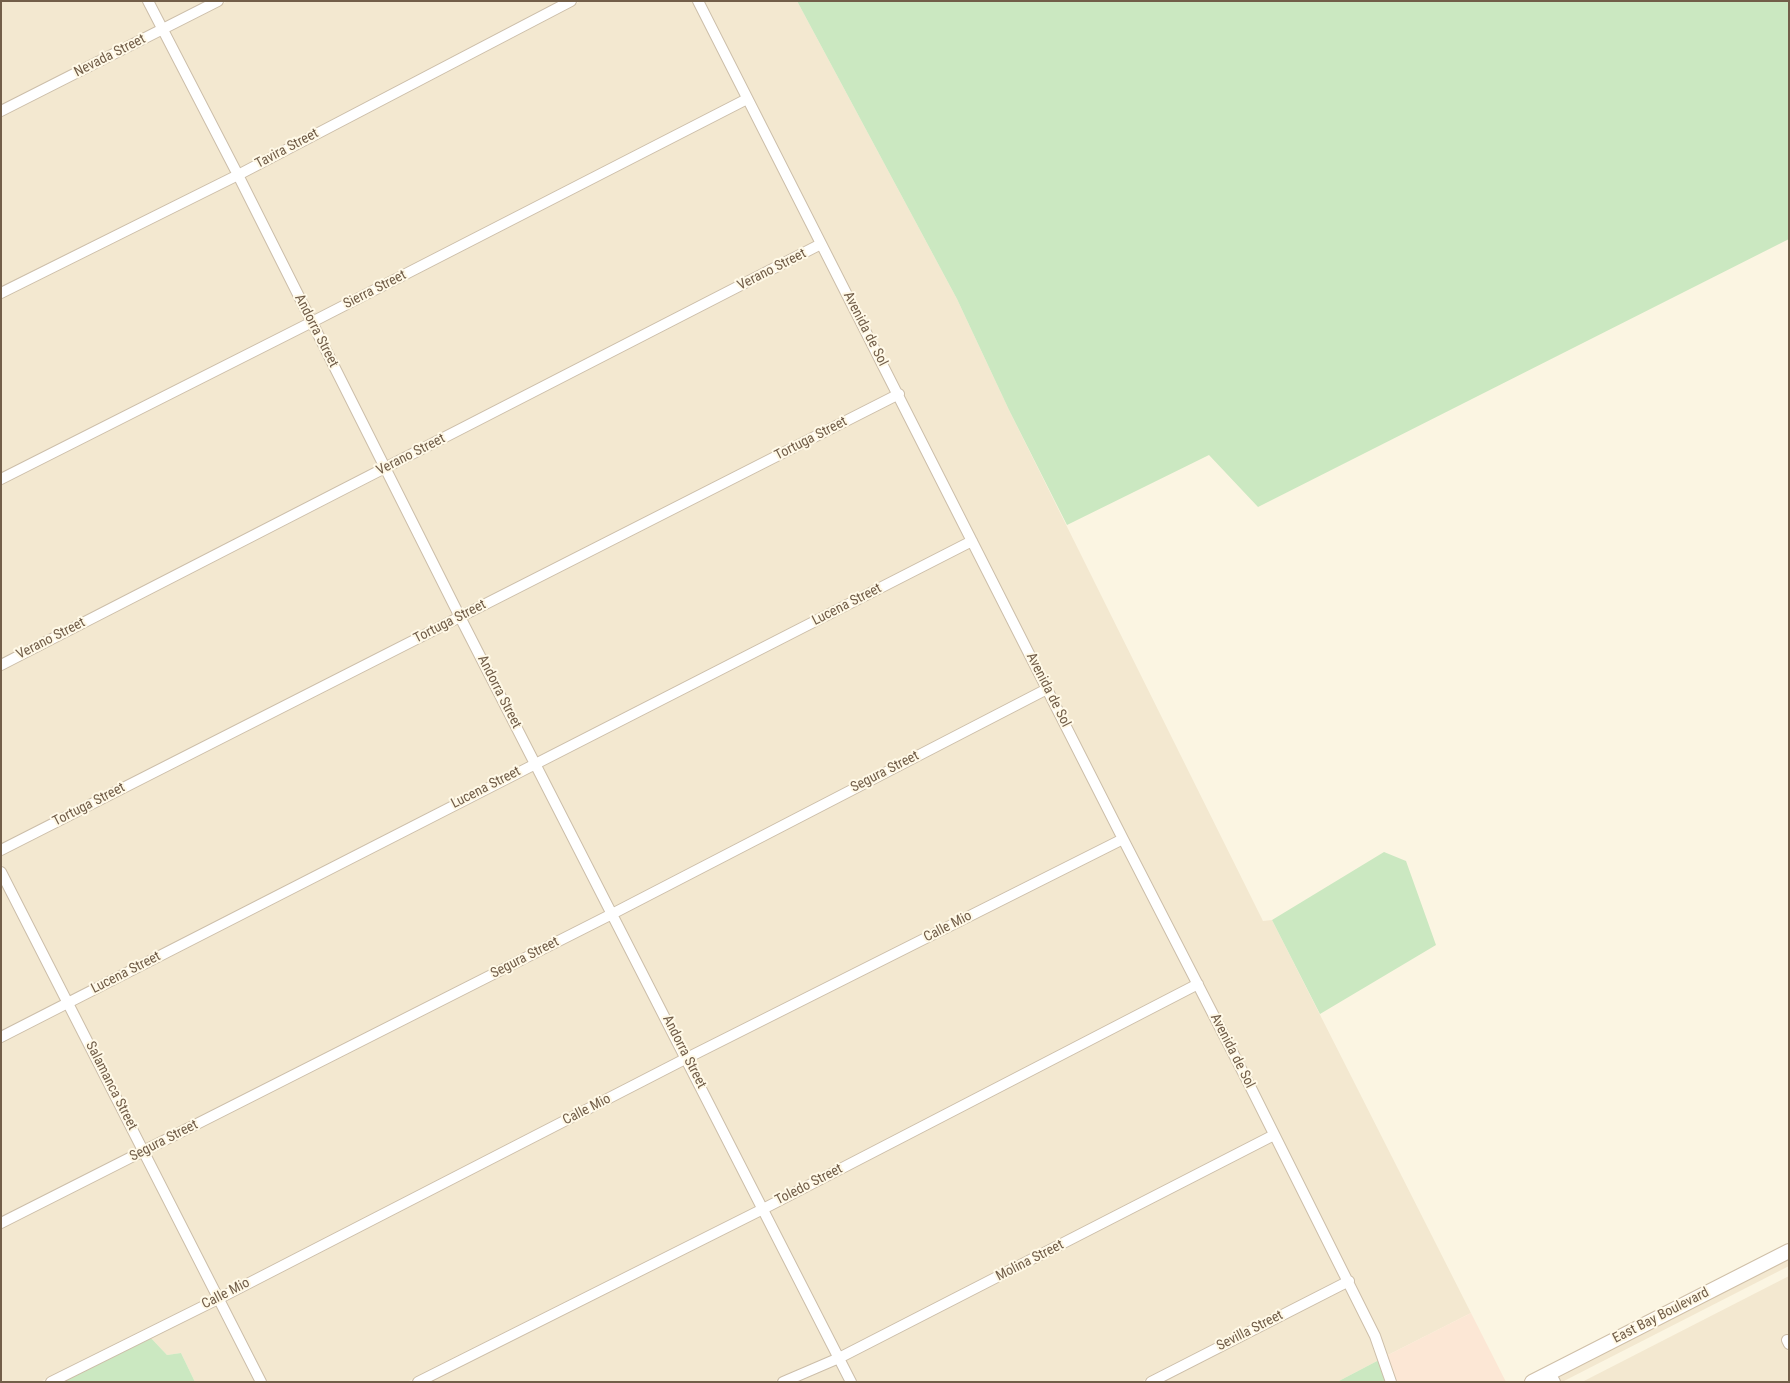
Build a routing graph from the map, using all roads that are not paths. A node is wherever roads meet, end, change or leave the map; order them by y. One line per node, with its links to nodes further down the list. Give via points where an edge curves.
1 (148, 1): 5 (street, Andorra Street)
2 (218, 1): 5 (street, Nevada Street)
3 (571, 1): 8 (street, Tavira Street)
4 (698, 1): 6 (street, Avenida de Sol)
5 (163, 29): 7 (street, Nevada Street); 8 (street, Andorra Street)
6 (747, 99): 9 (street, Avenida de Sol); 11 (street, Sierra Street)
7 (1, 111)
8 (238, 175): 10 (street, Tavira Street); 11 (street, Andorra Street)
9 (821, 244): 12 (street, Avenida de Sol); 13 (street, Verano Street)
10 (1, 293)
11 (312, 322): 13 (street, Andorra Street); 14 (street, Sierra Street)
12 (898, 394): 15 (street, Avenida de Sol); 16 (street, Tortuga Street)
13 (385, 469): 16 (street, Andorra Street); 17 (street, Verano Street)
14 (1, 479)
15 (972, 541): 18 (street, Avenida de Sol); 19 (street, Lucena Street)
16 (460, 617): 19 (street, Andorra Street); 21 (street, Tortuga Street)
17 (1, 665)
18 (1047, 689): 20 (street, Avenida de Sol); 23 (street, Segura Street)
19 (536, 762): 23 (street, Andorra Street); 25 (street, Lucena Street)
20 (1123, 838): 24 (street, Avenida de Sol); 27 (street, Calle Mio)
21 (1, 850)
22 (1, 872): 25 (street, Salamanca Street)
23 (612, 914): 27 (street, Andorra Street); 29 (street, Segura Street)
24 (1198, 984): 28 (street, Avenida de Sol); 30 (street, Toledo Street)
25 (68, 1003): 26 (street, Lucena Street); 29 (street, Salamanca Street)
26 (1, 1036)
27 (687, 1058): 30 (street, Andorra Street); 34 (street, Calle Mio)
28 (1274, 1135): 33 (street, Avenida de Sol); 35 (street, Molina Street)
29 (144, 1150): 31 (street, Segura Street); 34 (street, Salamanca Street)
30 (763, 1209): 35 (street, Andorra Street); 39 (street, Toledo Street)
31 (1, 1223)
32 (1789, 1251): 36 (main road, East Bay Boulevard)
33 (1348, 1281): 42 (street, Sevilla Street); 43 (street, Avenida de Sol, via 1375,1336)
34 (218, 1299): 37 (street, Calle Mio); 38 (street, Salamanca Street)
35 (839, 1358): 40 (street, Molina Street); 41 (street, Andorra Street)
36 (1553, 1377): 44 (main road, East Bay Boulevard)
37 (51, 1382)
38 (261, 1382)
39 (418, 1382)
40 (783, 1382)
41 (851, 1382)
42 (1151, 1382)
43 (1391, 1382)
44 (1532, 1382)

